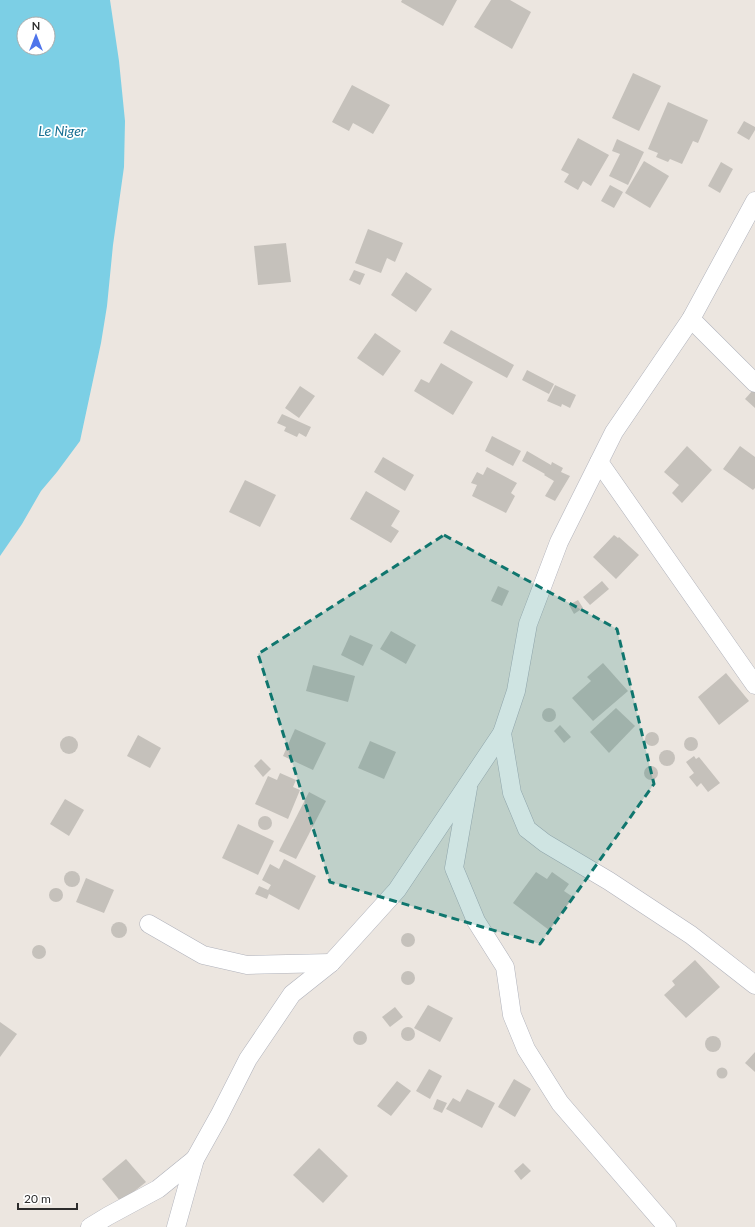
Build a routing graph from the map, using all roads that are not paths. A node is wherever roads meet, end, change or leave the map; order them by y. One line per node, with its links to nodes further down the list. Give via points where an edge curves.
1 (755, 201): 2 (street)
2 (691, 319): 3 (street); 4 (street, via 614,432)
3 (755, 382)
4 (599, 462): 5 (street); 6 (street, via 559,542 528,624 516,691)
5 (755, 685)
6 (502, 733): 7 (street); 10 (street, via 512,793 527,829 691,935)
7 (469, 781): 9 (street, via 397,890); 14 (street, via 454,868 476,921 505,967 512,1015 526,1049 560,1103)
8 (149, 924): 9 (street, via 203,955 247,964)
9 (331, 963): 11 (street, via 292,994 248,1059)
10 (755, 985)
11 (195, 1159): 12 (street, via 158,1189); 13 (street)
12 (90, 1227)
13 (176, 1227)
14 (667, 1227)

